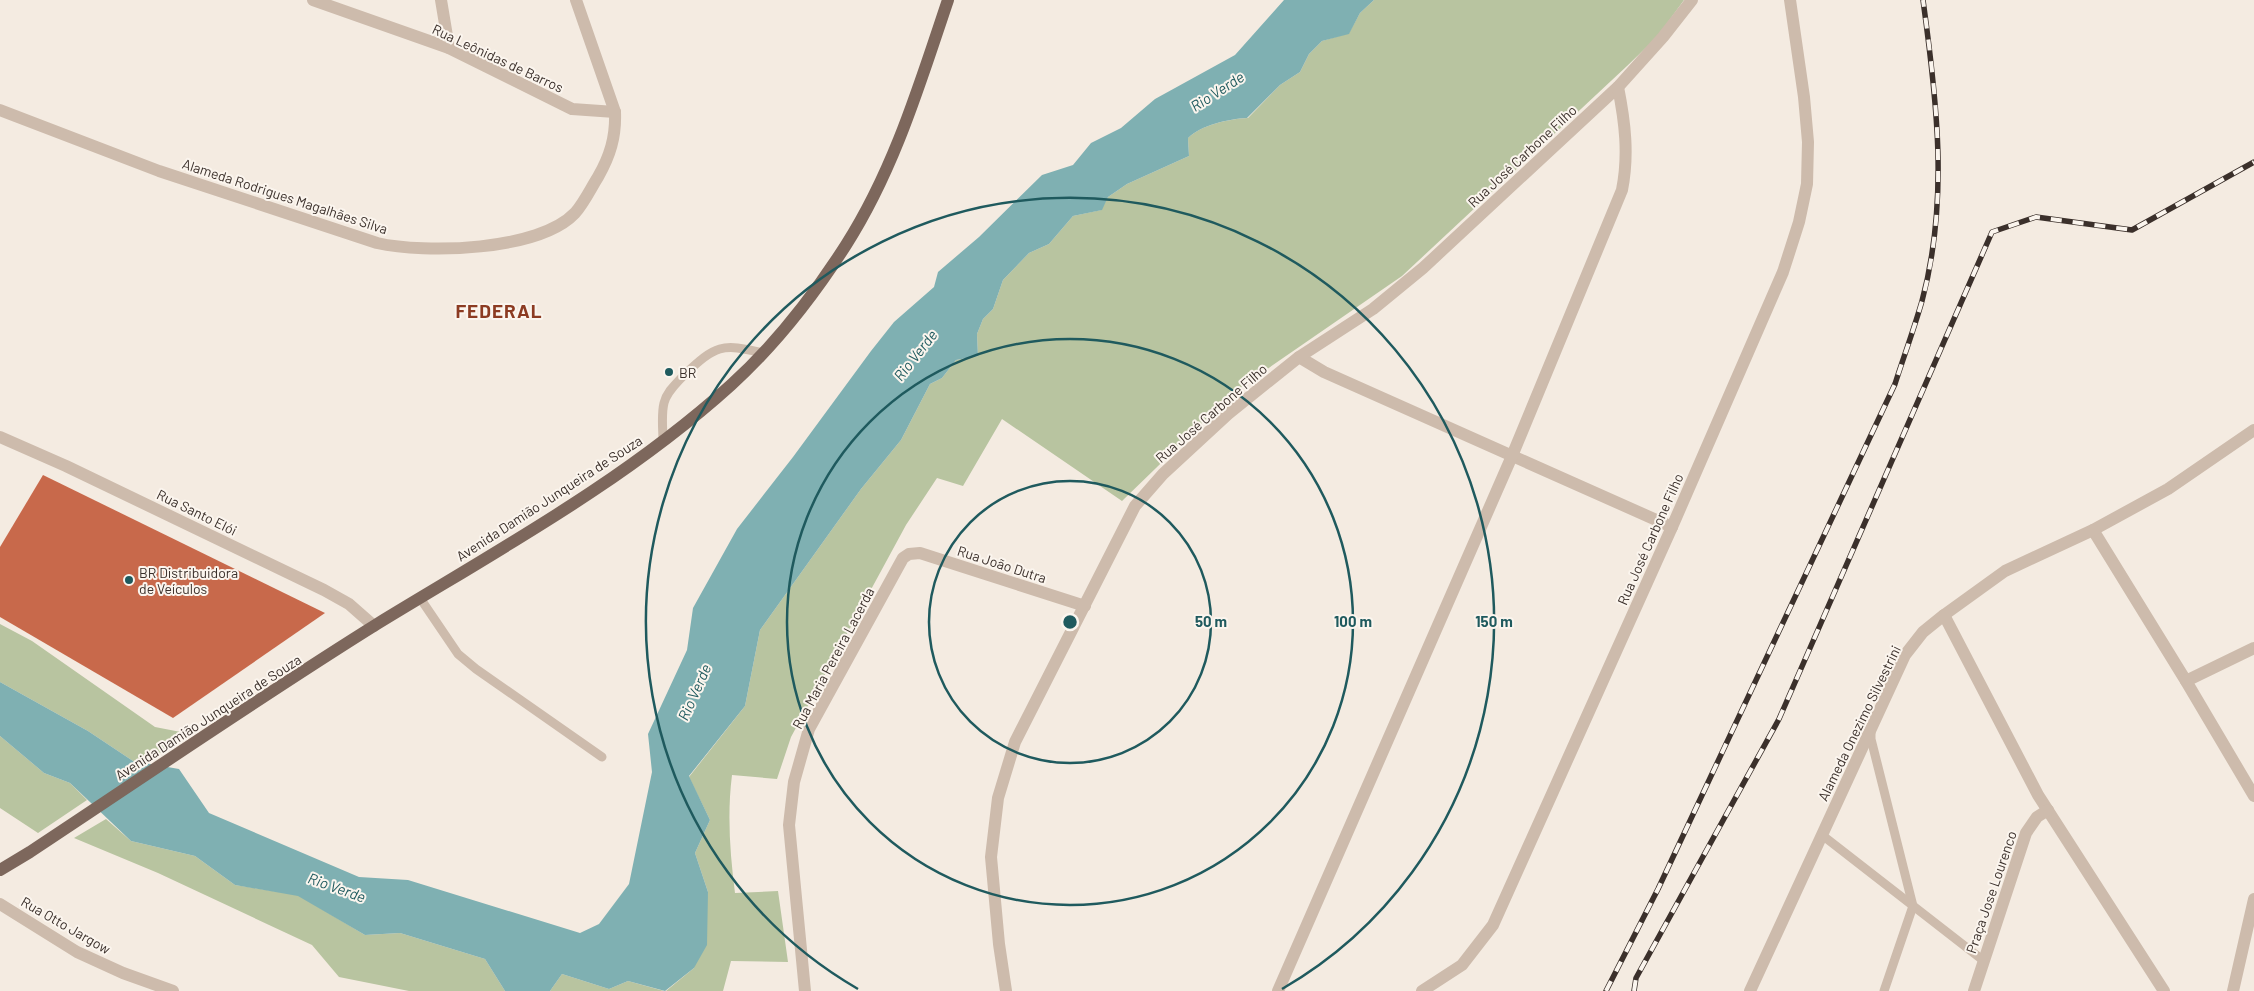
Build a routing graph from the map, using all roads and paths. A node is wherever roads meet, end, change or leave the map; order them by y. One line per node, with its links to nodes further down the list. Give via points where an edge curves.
1 (313, 0): 7 (street, Rua Leônidas de Barros)
2 (441, 0): 7 (street)
3 (576, 0): 10 (street, Alameda Rodrigues Magalhães Silva)
4 (948, 0): 11 (main road, Avenida Damião Junqueira de Souza, via 904,129 877,188 847,243 813,292)
5 (1692, 0): 8 (street, Rua José Carbone Filho)
6 (1790, 0): 17 (street, Rua José Carbone Filho, via 1808,142 1806,184 1799,222 1783,272)
7 (449, 48): 10 (street, Rua Leônidas de Barros, via 572,109)
8 (1618, 87): 12 (street, Rua José Carbone Filho, via 1403,286); 16 (street, via 1624,119 1626,165 1622,190)
9 (0, 110): 10 (street, Alameda Rodrigues Magalhães Silva, via 159,171 377,243 434,250 512,241 546,230 575,213 612,149)
10 (615, 112)
11 (763, 352): 15 (main road, Avenida Damião Junqueira de Souza, via 732,384); 15 (lane, via 735,346 706,354 670,390 664,402)
12 (1299, 357): 16 (street, via 1324,372); 21 (street, Rua José Carbone Filho, via 1228,414 1163,474 1135,506)
13 (2254, 430): 18 (street, Alameda Onezimo Silvestrini, via 2168,489)
14 (0, 437): 23 (street, Rua Santo Elói, via 331,593)
15 (663, 442): 20 (main road, Avenida Damião Junqueira de Souza, via 588,494)
16 (1512, 456): 17 (street); 39 (street)
17 (1672, 527): 40 (street, Rua José Carbone Filho, via 1493,925 1462,966)
18 (2093, 530): 22 (street, Alameda Onezimo Silvestrini, via 2005,571); 25 (street)
19 (910, 554): 21 (street, Rua João Dutra, via 920,553); 37 (street, Rua Maria Pereira Lacerda, via 903,558 809,729 794,782 789,825)
20 (420, 598): 23 (main road, Avenida Damião Junqueira de Souza); 27 (lane, via 458,654)
21 (1085, 606): 38 (street, Rua José Carbone Filho, via 1015,742 998,798 991,857)
22 (1944, 615): 26 (street, Alameda Onezimo Silvestrini, via 1923,632 1905,655); 29 (street)
23 (374, 626): 31 (main road, Avenida Damião Junqueira de Souza)
24 (2254, 648): 25 (street)
25 (2186, 681): 28 (street)
26 (1871, 728): 30 (street, Alameda Onezimo Silvestrini); 34 (lane, via 1871,739)
27 (602, 757)
28 (2254, 796)
29 (2048, 810): 35 (street, Praça Jose Lourenco, via 2037,817 2026,833); 44 (street)
30 (1822, 835): 34 (lane); 41 (street, Alameda Onezimo Silvestrini)
31 (0, 870)
32 (2254, 899): 45 (street)
33 (0, 904): 36 (street, Rua Otto Jargow, via 77,952)
34 (1913, 906): 35 (lane); 42 (lane)
35 (1984, 961): 43 (street, Praça Jose Lourenco)
36 (173, 991)
37 (805, 991)
38 (1006, 991)
39 (1278, 991)
40 (1422, 991)
41 (1750, 991)
42 (1884, 991)
43 (1974, 991)
44 (2164, 991)
45 (2233, 991)

